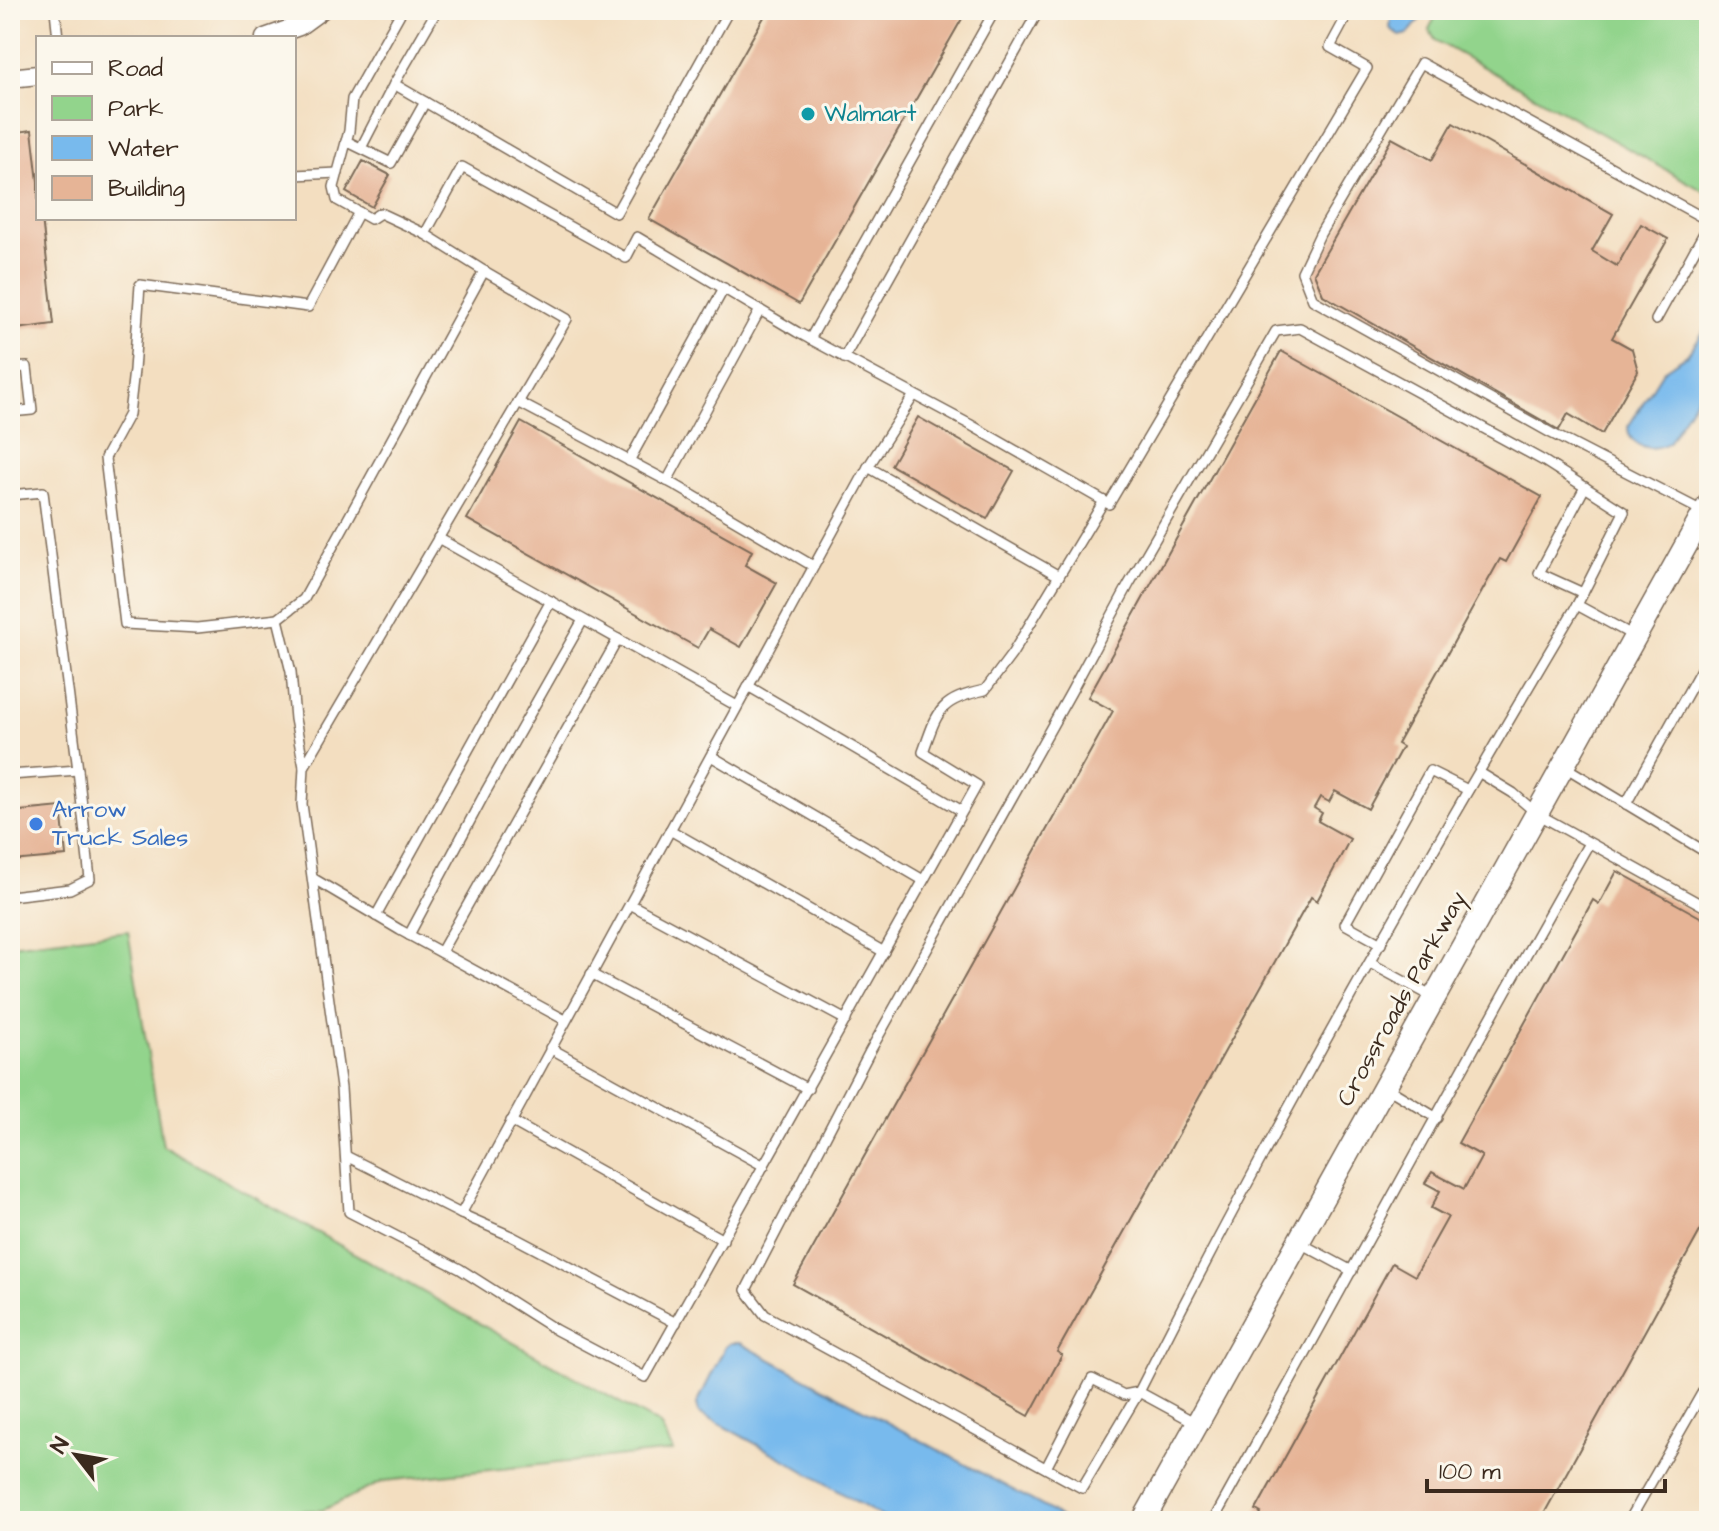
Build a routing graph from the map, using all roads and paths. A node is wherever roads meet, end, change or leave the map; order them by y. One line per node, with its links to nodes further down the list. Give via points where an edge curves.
1 (55, 10): 10 (lane)
2 (321, 10): 11 (street, via 299,26)
3 (402, 10): 16 (lane, via 352,99)
4 (437, 10): 14 (lane)
5 (729, 10): 15 (lane, via 616,213)
6 (995, 10): 27 (lane)
7 (1025, 10): 9 (lane)
8 (1350, 10): 38 (lane, via 1330,47 1367,68 1109,504)
9 (1038, 12): 28 (lane)
10 (58, 36)
11 (271, 36)
12 (36, 75): 13 (street)
13 (10, 78)
14 (394, 84): 15 (lane); 17 (lane)
15 (425, 102): 17 (lane, via 391,163)
16 (346, 141): 17 (lane); 18 (lane)
17 (361, 148)
18 (338, 173): 19 (lane); 20 (lane, via 337,200)
19 (296, 175)
20 (359, 212): 22 (lane, via 371,219 380,213); 46 (lane, via 308,307 140,285 129,414 105,458 125,624 197,628)
21 (1709, 223): 26 (lane); 39 (lane, via 1421,63 1302,272 1313,300)
22 (425, 234): 23 (lane); 24 (lane, via 462,167 626,258 637,237)
23 (484, 271): 31 (lane, via 567,319); 46 (lane, via 304,599)
24 (724, 288): 25 (lane); 33 (lane)
25 (760, 310): 27 (lane); 35 (lane)
26 (1656, 320)
27 (810, 339): 28 (lane)
28 (844, 358): 30 (lane)
29 (10, 368): 32 (lane, via 27,367 32,410)
30 (914, 395): 34 (lane); 38 (lane)
31 (518, 402): 33 (lane); 40 (lane)
32 (10, 412)
33 (629, 461): 35 (lane)
34 (868, 467): 41 (lane); 42 (lane)
35 (667, 481): 41 (lane)
36 (1585, 487): 43 (lane, via 1624,512); 43 (lane, via 1539,573); 96 (lane, via 1300,328 1276,331 869,1053 746,1290 765,1315)
37 (10, 495): 56 (lane, via 43,492)
38 (1104, 501): 42 (lane)
39 (1703, 519): 48 (street, Crossroads Parkway)
40 (438, 538): 44 (lane); 55 (lane)
41 (813, 566): 51 (lane)
42 (1059, 576): 61 (lane, via 985,690 958,696 940,709 934,723 923,752 977,785)
43 (1583, 593): 45 (lane)
44 (551, 601): 47 (lane); 71 (lane)
45 (1577, 605): 48 (lane); 57 (lane)
46 (278, 619): 55 (lane)
47 (583, 620): 49 (lane); 72 (lane)
48 (1634, 636): 54 (street, Crossroads Parkway)
49 (618, 639): 52 (lane); 74 (lane)
50 (1709, 655): 60 (lane)
51 (748, 686): 52 (lane); 61 (lane)
52 (737, 706): 53 (lane)
53 (711, 756): 63 (lane); 67 (lane)
54 (1562, 765): 60 (lane); 62 (street, Crossroads Parkway)
55 (304, 767): 66 (lane, via 302,804)
56 (78, 770): 58 (lane); 68 (lane, via 90,879 70,889)
57 (1480, 773): 59 (lane); 62 (lane)
58 (10, 775)
59 (1468, 790): 73 (lane); 73 (lane, via 1430,771 1345,924)
60 (1626, 804): 65 (lane)
61 (962, 811): 67 (lane)
62 (1536, 813): 64 (lane); 78 (street, Crossroads Parkway)
63 (670, 830): 69 (lane); 75 (lane)
64 (1589, 843): 70 (lane); 84 (lane)
65 (1709, 854)
66 (314, 879): 71 (lane); 86 (lane)
67 (923, 880): 75 (lane)
68 (10, 896)
69 (630, 904): 77 (lane); 80 (lane)
70 (1709, 909)
71 (376, 916): 72 (lane)
72 (409, 935): 74 (lane)
73 (1381, 944): 76 (lane)
74 (441, 952): 79 (lane)
75 (884, 952): 80 (lane)
76 (1370, 963): 78 (lane); 94 (lane, via 1215,1242)
77 (591, 974): 79 (lane); 83 (lane)
78 (1433, 997): 82 (street, Crossroads Parkway)
79 (565, 1020): 81 (lane)
80 (846, 1020): 83 (lane)
81 (550, 1048): 85 (lane); 87 (lane)
82 (1384, 1087): 84 (lane); 90 (street, Crossroads Parkway)
83 (808, 1089): 87 (lane)
84 (1437, 1118): 91 (lane)
85 (511, 1121): 88 (lane); 89 (lane)
86 (346, 1156): 88 (lane); 92 (lane, via 349,1212 460,1269 556,1330 645,1377)
87 (764, 1166): 89 (lane)
88 (461, 1214): 92 (lane)
89 (723, 1240): 92 (lane)
90 (1297, 1242): 91 (lane); 95 (street, Crossroads Parkway)
91 (1352, 1271): 98 (lane)
92 (676, 1323)
93 (1709, 1381): 99 (lane)
94 (1139, 1392): 95 (lane); 96 (lane, via 1124,1395 1092,1379); 96 (lane, via 1082,1488)
95 (1196, 1423): 97 (street, Crossroads Parkway)
96 (1046, 1468)
97 (1149, 1519)
98 (1213, 1521)
99 (1629, 1521)

